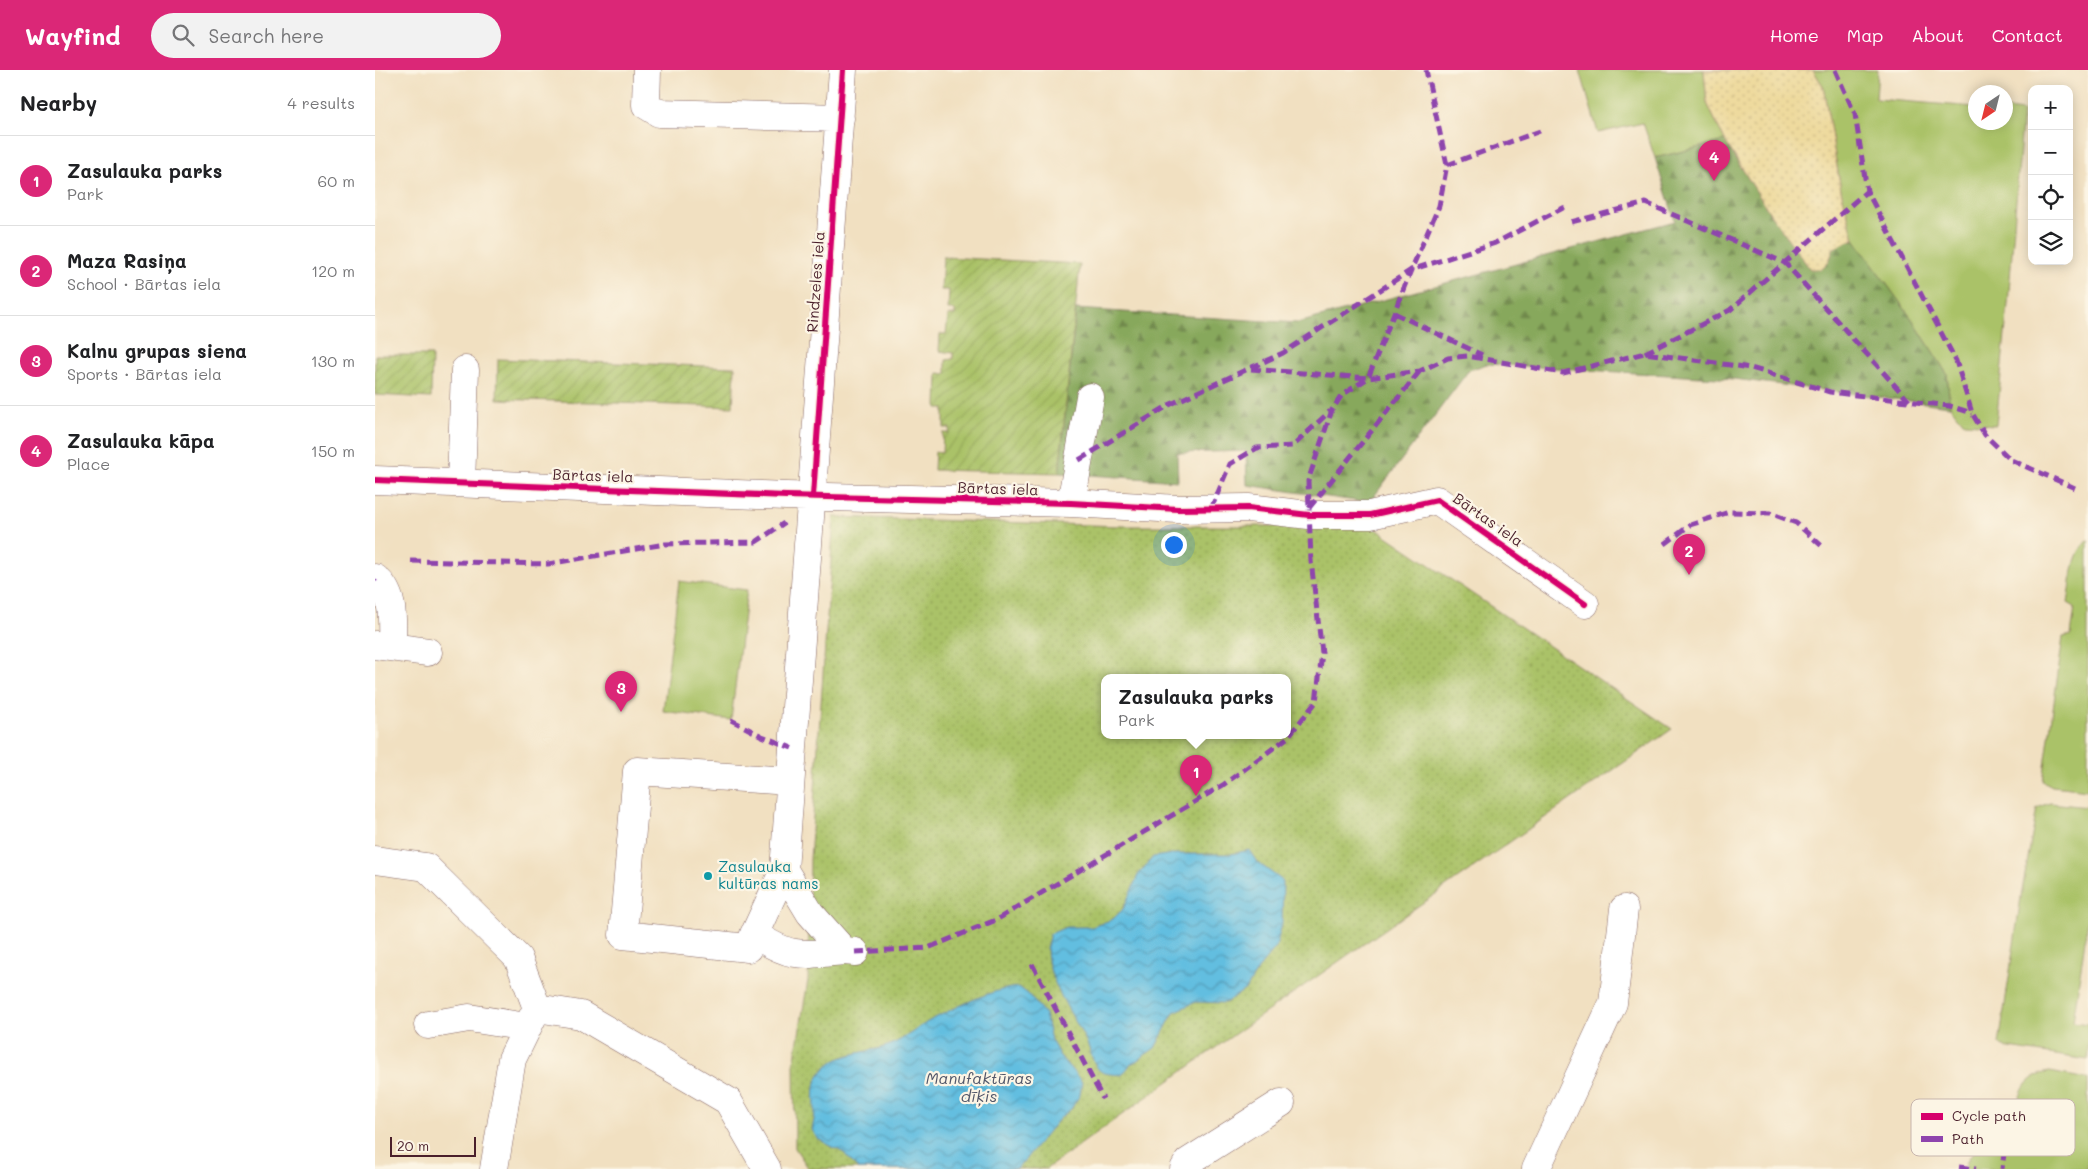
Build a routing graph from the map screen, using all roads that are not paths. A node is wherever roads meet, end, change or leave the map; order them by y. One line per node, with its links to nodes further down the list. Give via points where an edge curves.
1 (647, 70): 3 (street, via 646,105 659,113)
2 (843, 70): 3 (street, Rindzeles iela)
3 (840, 118): 8 (street, Rindzeles iela)
4 (465, 370): 7 (street)
5 (1090, 397): 9 (street)
6 (375, 480): 7 (street, Bārtas iela)
7 (461, 483): 8 (street, Bārtas iela)
8 (813, 496): 9 (street, Bārtas iela); 14 (street, Rindzeles iela)
9 (1071, 503): 11 (street, Bārtas iela, via 1178,509 1248,508 1309,516 1370,515 1437,500)
10 (375, 578): 12 (street, via 384,585 392,608)
11 (1585, 604)
12 (383, 646): 13 (street)
13 (428, 652)
14 (789, 781): 16 (street, Rindzeles iela); 18 (street, via 637,771 623,935 748,948)
15 (375, 860): 19 (street, via 426,867 518,958)
16 (784, 870): 18 (street); 18 (street, via 810,913 850,952 799,955 776,948)
17 (1624, 909): 25 (street, via 1613,1003)
18 (754, 934)
19 (532, 1017): 20 (street, via 469,1018); 22 (street, via 512,1059); 23 (street, via 581,1015 727,1101)
20 (428, 1025)
21 (1281, 1103): 24 (street, via 1188,1162)
22 (494, 1169)
23 (767, 1169)
24 (1184, 1169)
25 (1536, 1169)

